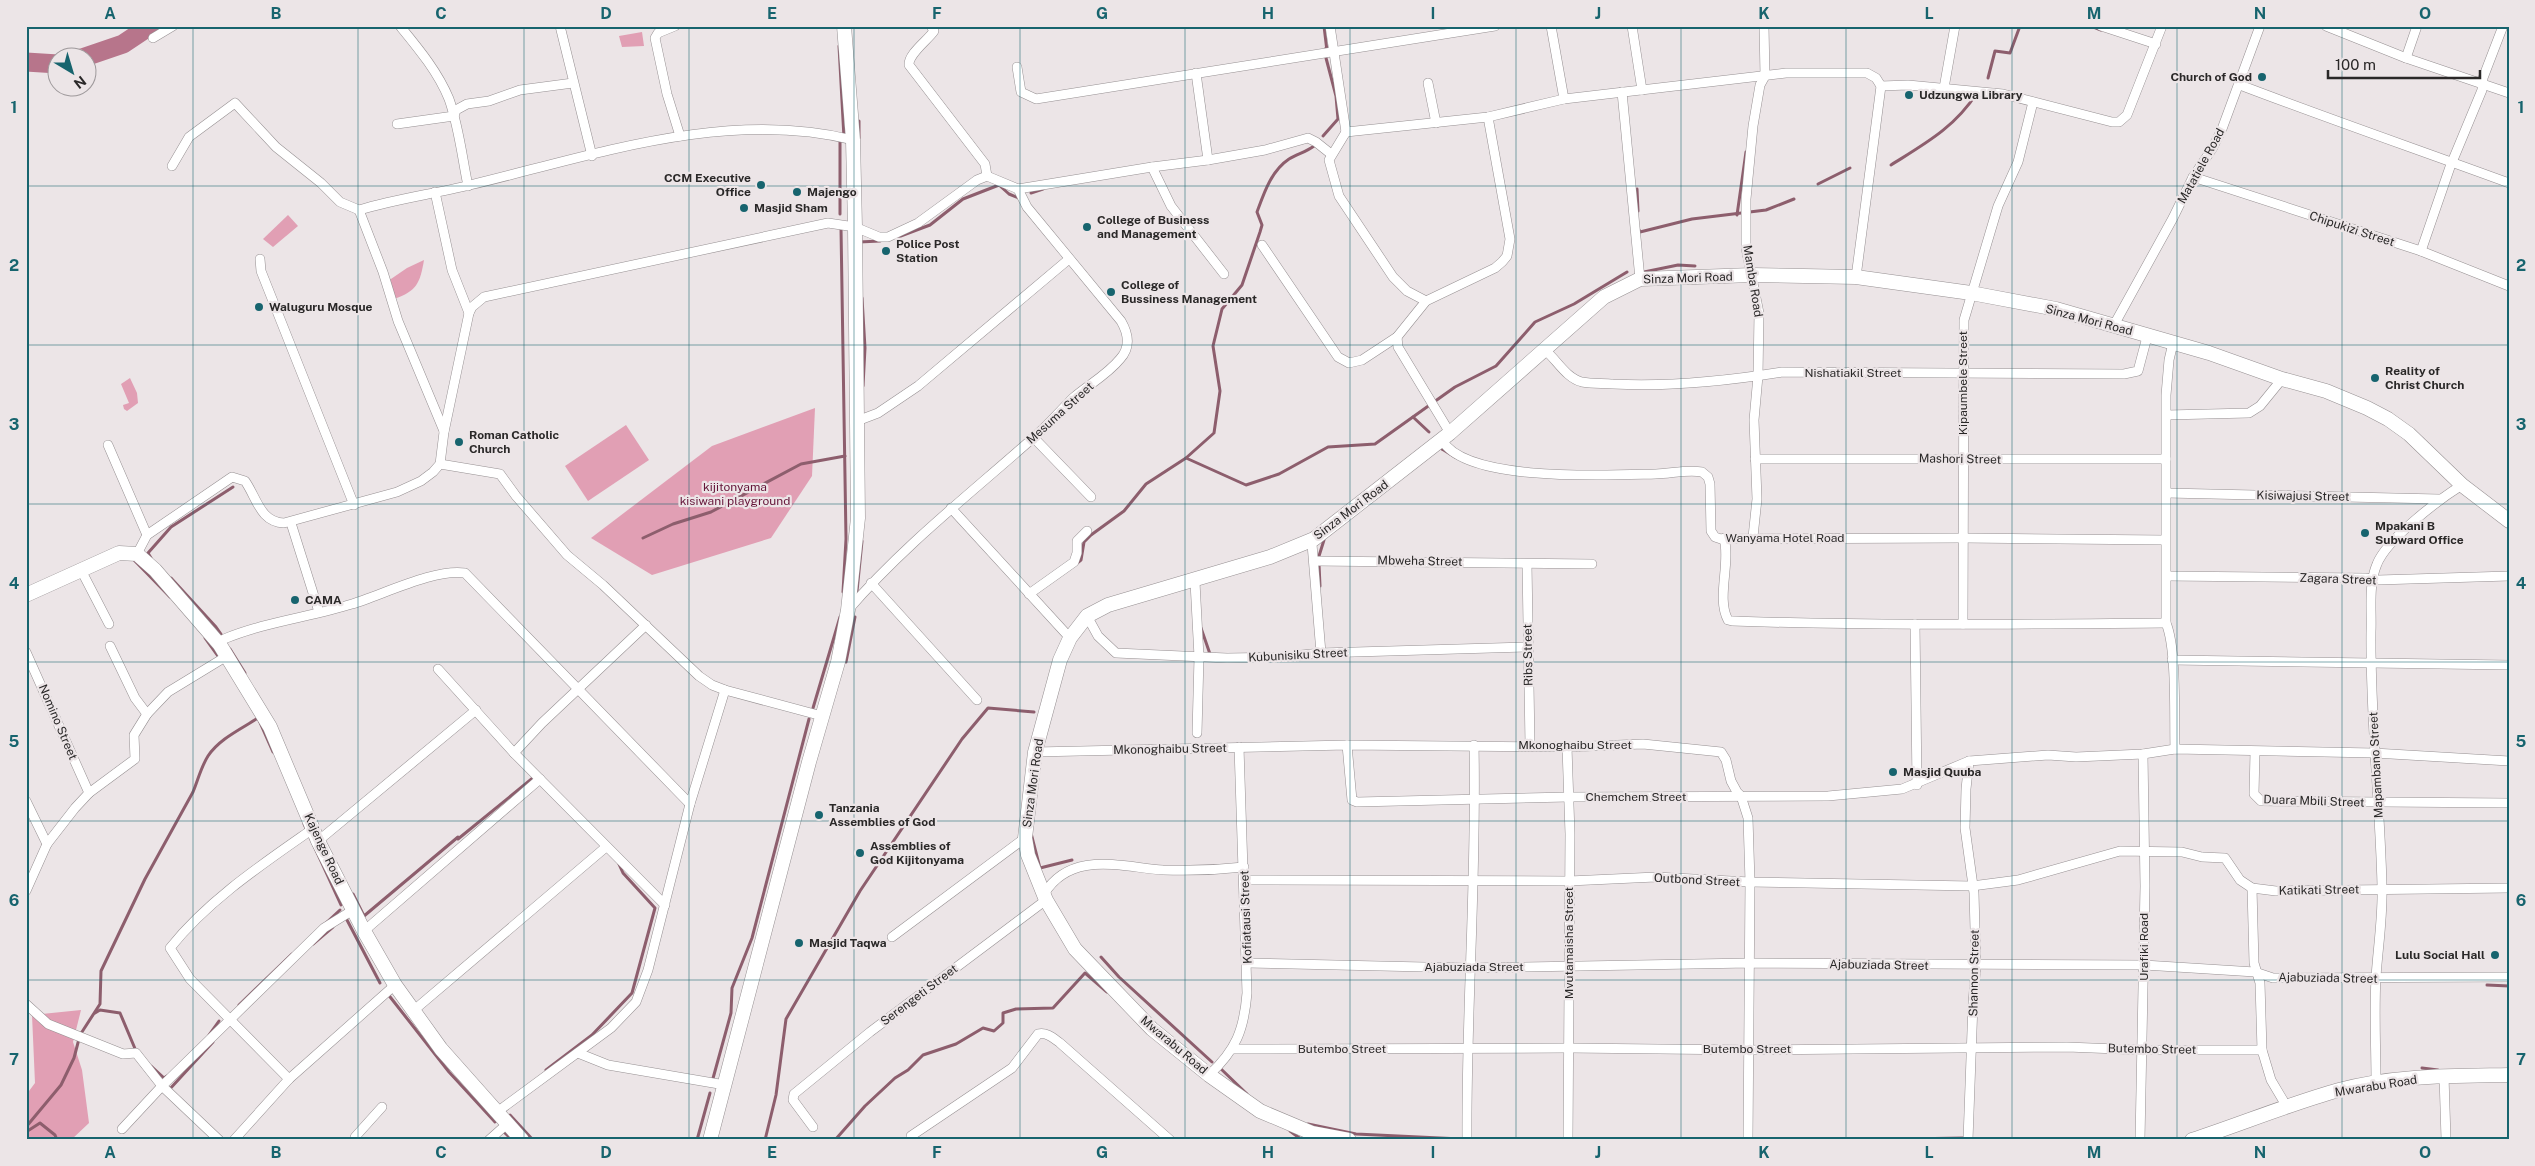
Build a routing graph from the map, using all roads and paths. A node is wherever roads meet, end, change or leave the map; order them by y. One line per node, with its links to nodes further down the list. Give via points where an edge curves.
1 (173, 26): 19 (street)
2 (400, 26): 37 (street, via 437,77)
3 (560, 26): 26 (street)
4 (676, 26): 42 (street, via 658,33 656,38 667,94)
5 (844, 26): 43 (street)
6 (931, 26): 50 (street, via 934,31 931,37 908,63 985,164)
7 (1330, 26): 21 (street)
8 (1495, 26): 21 (street)
9 (1552, 26): 35 (street)
10 (1632, 26): 32 (street)
11 (1764, 26): 25 (street, Mamba Road)
12 (1955, 26): 31 (street)
13 (2101, 26): 20 (street)
14 (2162, 26): 20 (street)
15 (2260, 26): 29 (street, Matatiele Road)
16 (2326, 26): 22 (street)
17 (2417, 26): 22 (street)
18 (2503, 26): 27 (street)
19 (153, 38)
20 (2156, 44): 36 (street, via 2127,115 2122,120 2112,122)
21 (1334, 51): 24 (street); 41 (street)
22 (2406, 58): 27 (street)
23 (1017, 67): 24 (street, via 1021,92 1036,99)
24 (1196, 73): 46 (street)
25 (1765, 76): 30 (street, via 1867,73); 32 (street); 63 (street, Mamba Road, via 1760,85 1752,126 1746,199 1746,248)
26 (573, 83): 37 (street, via 520,90 489,101 466,104 456,110); 45 (street)
27 (2483, 83): 34 (street); 47 (street)
28 (1428, 84): 39 (street)
29 (2240, 84): 47 (street); 51 (street, Matatiele Road, via 2219,136)
30 (1881, 86): 31 (street); 64 (street)
31 (1944, 88): 36 (street, via 2002,94)
32 (1642, 90): 33 (street)
33 (1622, 92): 35 (street); 65 (street)
34 (2509, 93)
35 (1564, 99): 38 (street)
36 (2033, 102): 67 (street, Kipaumbele Street, via 2018,162 1998,206)
37 (454, 116): 40 (street); 53 (street)
38 (1488, 117): 39 (street); 68 (street, via 1510,239 1507,256 1495,268)
39 (1436, 123): 41 (street)
40 (398, 124)
41 (1346, 132): 44 (street)
42 (680, 136): 43 (street, via 737,130 782,131 828,134); 45 (street)
43 (853, 140): 57 (street)
44 (1331, 154): 46 (street, via 1308,138); 68 (street, via 1329,166 1339,196 1394,277 1407,291)
45 (592, 156): 53 (street)
46 (1208, 160): 49 (street)
47 (2452, 162): 52 (street); 59 (street)
48 (172, 166): 56 (street, via 189,137 235,103 276,147 340,202)
49 (1152, 167): 54 (street); 62 (street, via 1171,206)
50 (987, 176): 54 (street); 57 (street, via 976,180 900,233 879,237)
51 (2193, 178): 59 (street, Chipukizi Street); 70 (street, Matatiele Road)
52 (2508, 182)
53 (468, 186): 55 (street)
54 (1018, 189): 61 (street, Mesuma Street, via 1027,207)
55 (435, 192): 56 (street); 69 (street, via 452,270)
56 (359, 210): 80 (street, via 398,321)
57 (855, 227): 69 (street, via 828,223 806,226 491,294 477,301); 79 (street)
58 (1262, 244): 71 (street, via 1338,357 1349,363 1362,360)
59 (2420, 252): 66 (street, Chipukizi Street)
60 (260, 259): 92 (street, via 261,271)
61 (1069, 259): 79 (street, via 918,386 878,413); 82 (street, Mesuma Street, via 1121,321 1126,330 1126,350 1121,359 1075,397)
62 (1224, 274)
63 (1752, 275): 64 (street, Sinza Mori Road); 65 (street, Sinza Mori Road); 76 (street, Mamba Road, via 1759,313)
64 (1856, 277): 67 (street, Sinza Mori Road)
65 (1640, 279): 74 (street, Sinza Mori Road, via 1604,297)
66 (2509, 286)
67 (1971, 293): 70 (street, Sinza Mori Road, via 2056,309); 75 (street, Kipaumbele Street, via 1964,320)
68 (1426, 301): 71 (street)
69 (469, 314): 80 (street)
70 (2114, 325): 72 (street, Sinza Mori Road)
71 (1397, 336): 81 (street, via 1398,347)
72 (2147, 337): 73 (street, Sinza Mori Road); 75 (street, Nishatiakil Street, via 2138,371 2128,374)
73 (2173, 343): 77 (street, Sinza Mori Road); 78 (street, via 2169,360)
74 (1545, 350): 76 (street, Nishatiakil Street, via 1564,370 1582,382 1633,385 1729,381); 81 (street, Sinza Mori Road)
75 (1963, 373): 76 (street, Nishatiakil Street, via 1782,372); 86 (street, Kipaumbele Street)
76 (1758, 376): 85 (street, Mamba Road)
77 (2282, 379): 78 (street, via 2260,406 2249,413); 88 (street, Sinza Mori Road, via 2326,391 2388,419 2409,434)
78 (2167, 415): 84 (street)
79 (858, 421): 115 (street, via 858,518)
80 (444, 432): 87 (street)
81 (1446, 437): 99 (street, Wanyama Hotel Road, via 1454,455 1510,471 1573,474 1702,472 1710,484 1711,532 1715,537); 101 (street, Sinza Mori Road)
82 (1034, 438): 90 (street); 93 (street, Mesuma Street)
83 (108, 445): 97 (street)
84 (2166, 458): 86 (street, Mashori Street); 89 (street)
85 (1755, 459): 86 (street, Mashori Street); 98 (street, Mamba Road)
86 (1963, 459): 100 (street, Kipaumbele Street)
87 (440, 464): 92 (street, via 408,488); 122 (street, via 500,474 567,555)
88 (2462, 485): 91 (street, Mapambano Street); 94 (street, Sinza Mori Road)
89 (2168, 494): 91 (street, Kisiwajusi Street); 102 (street)
90 (1091, 497)
91 (2439, 499): 111 (street, Mapambano Street, via 2388,548 2377,563)
92 (354, 505): 95 (street)
93 (951, 508): 112 (street, Mesuma Street); 113 (street)
94 (2509, 521)
95 (291, 523): 97 (street, via 270,520 245,481 232,477); 116 (street)
96 (1087, 531): 113 (street, via 1077,541 1078,554 1074,562)
97 (147, 534): 103 (street)
98 (1753, 537): 99 (street, Wanyama Hotel Road); 100 (street, Wanyama Hotel Road)
99 (1724, 538): 120 (street, via 1727,550 1724,610 1728,620 1772,624)
100 (1962, 538): 102 (street, Wanyama Hotel Road); 121 (street, Kipaumbele Street)
101 (1314, 539): 104 (street); 110 (street, Sinza Mori Road, via 1270,557)
102 (2165, 540): 108 (street)
103 (137, 554): 107 (street, via 119,553); 126 (street, Kajenge Road, via 155,570)
104 (1314, 561): 105 (street, Mbweha Street); 128 (street)
105 (1527, 564): 106 (street, Mbweha Street); 125 (street, Ribs Street)
106 (1592, 564)
107 (81, 570): 114 (street); 119 (street)
108 (2167, 576): 111 (street, Zagara Street); 118 (street)
109 (2509, 576): 111 (street, Zagara Street)
110 (1192, 579): 117 (street, Sinza Mori Road, via 1108,605); 129 (street, via 1195,582)
111 (2372, 579): 131 (street, Mapambano Street)
112 (871, 583): 115 (street, Mesuma Street); 136 (street)
113 (1029, 594): 123 (street)
114 (26, 595)
115 (848, 610): 139 (street, via 838,662)
116 (319, 612): 126 (street, via 236,634 224,639); 134 (street, via 440,575 465,573)
117 (1087, 616): 123 (street, Sinza Mori Road); 129 (street, Kubunisiku Street, via 1098,636 1116,652)
118 (2166, 623): 121 (street); 130 (street, via 2170,631)
119 (109, 624)
120 (1915, 624): 121 (street); 155 (street)
121 (1963, 624)
122 (646, 625): 134 (street); 135 (street, via 699,676)
123 (1070, 638): 148 (street, Sinza Mori Road, via 1060,660)
124 (110, 646): 138 (street, via 135,698)
125 (1527, 647): 128 (street, Kubunisiku Street); 143 (street, Ribs Street)
126 (224, 651): 138 (street, via 168,692); 164 (street, Kajenge Road, via 270,727)
127 (26, 652): 156 (street, Nomino Street)
128 (1321, 653): 129 (street, Kubunisiku Street, via 1282,657)
129 (1199, 656): 140 (street)
130 (2172, 660): 131 (street); 146 (street)
131 (2371, 664): 132 (street); 150 (street, Mapambano Street)
132 (2509, 664)
133 (438, 670): 137 (street)
134 (578, 687): 147 (street); 163 (street)
135 (725, 690): 139 (street); 163 (street)
136 (977, 700)
137 (476, 710): 147 (street); 164 (street)
138 (147, 714): 156 (street, via 134,735 135,759)
139 (822, 716): 210 (street)
140 (1197, 733)
141 (1347, 745): 142 (street, Mkonoghaibu Street); 144 (street, Mkonoghaibu Street); 159 (street, Chemchem Street, via 1352,800)
142 (1474, 745): 143 (street, Mkonoghaibu Street); 159 (street)
143 (1530, 745): 145 (street, Mkonoghaibu Street)
144 (1238, 747): 148 (street, Mkonoghaibu Street); 169 (street, Kofiatausi Street)
145 (1567, 747): 157 (street, Mvutamaisha Street); 158 (street, Mkonoghaibu Street, via 1643,744 1716,750 1726,760 1731,781)
146 (2175, 749): 149 (street); 151 (street)
147 (514, 752): 154 (street)
148 (1035, 752): 165 (street, Sinza Mori Road)
149 (2256, 752): 150 (street); 161 (street, Duara Mbili Street, via 2254,794 2260,802)
150 (2374, 753): 153 (street); 161 (street, Mapambano Street)
151 (2143, 754): 152 (street, via 2048,755); 168 (street, Urafiki Road)
152 (1969, 761): 155 (street, Chemchem Street); 174 (street, Shannon Street, via 1966,828)
153 (2509, 761)
154 (540, 779): 167 (street); 182 (street)
155 (1917, 785): 158 (street, Chemchem Street, via 1828,796)
156 (89, 793): 166 (street)
157 (1568, 796): 158 (street, Chemchem Street); 159 (street, Chemchem Street); 172 (street, Mvutamaisha Street)
158 (1741, 796): 173 (street, Mkonoghaibu Street, via 1748,818)
159 (1475, 800): 171 (street)
160 (26, 801): 166 (street)
161 (2379, 803): 162 (street, Duara Mbili Street); 177 (street, Mapambano Street)
162 (2509, 803)
163 (690, 804): 180 (street)
164 (316, 835): 181 (street, Kajenge Road); 196 (street, via 236,886 200,916 170,948 190,979)
165 (1025, 838): 179 (street, Sinza Mori Road); 183 (street)
166 (47, 844): 178 (street)
167 (606, 847): 180 (street); 195 (street)
168 (2144, 850): 174 (street, Outbond Street, via 2120,851 2018,880); 175 (street, via 2225,858 2240,880); 186 (street, Urafiki Road)
169 (1244, 867): 170 (street, Kofiatausi Street); 179 (street, Serengeti Street, via 1184,871 1094,864 1072,868 1052,880)
170 (1244, 880): 171 (street, Outbond Street); 185 (street, Kofiatausi Street)
171 (1473, 880): 172 (street, Outbond Street); 189 (street)
172 (1569, 881): 173 (street, Outbond Street, via 1656,877); 187 (street, Mvutamaisha Street)
173 (1750, 882): 174 (street, Outbond Street); 184 (street, Mkonoghaibu Street)
174 (1972, 886): 188 (street, Shannon Street)
175 (2252, 888): 177 (street, Katikati Street, via 2286,892); 190 (street)
176 (2509, 888): 177 (street, Katikati Street)
177 (2382, 889): 192 (street, Mapambano Street)
178 (26, 892)
179 (1045, 897): 205 (street, Mwarabu Road, via 1074,950 1152,1029); 216 (street, Serengeti Street, via 794,1094 792,1100)
180 (665, 905): 204 (street, via 636,1002 611,1028)
181 (354, 910): 182 (street, Kajenge Road); 196 (street, via 324,928)
182 (364, 931): 193 (street, Kajenge Road)
183 (892, 937)
184 (1750, 963): 187 (street, Ajabuziada Street); 188 (street, Ajabuziada Street); 201 (street, Mkonoghaibu Street)
185 (1248, 964): 189 (street, Ajabuziada Street); 200 (street, Kofiatausi Street, via 1245,1018)
186 (2144, 965): 188 (street, Ajabuziada Street); 190 (street, Ajabuziada Street); 202 (street, Urafiki Road)
187 (1569, 966): 189 (street, Ajabuziada Street); 199 (street, Mvutamaisha Street)
188 (1976, 966): 197 (street, Shannon Street)
189 (1469, 968): 198 (street)
190 (2256, 972): 192 (street, Ajabuziada Street, via 2273,978); 203 (street, via 2260,983)
191 (2509, 977): 192 (street, Ajabuziada Street)
192 (2376, 979): 209 (street, Mapambano Street)
193 (395, 985): 195 (street, Kajenge Road); 208 (street)
194 (26, 1004): 211 (street, via 48,1024 123,1054 136,1054)
195 (413, 1011): 214 (street, Kajenge Road, via 441,1049)
196 (230, 1020): 208 (street); 211 (street)
197 (1972, 1047): 201 (street, Butembo Street); 202 (street, Butembo Street); 232 (street, Shannon Street)
198 (1466, 1048): 199 (street, Butembo Street); 200 (street, Butembo Street); 229 (street)
199 (1569, 1048): 201 (street, Butembo Street); 230 (street, Mvutamaisha Street)
200 (1232, 1049): 205 (street, Kofiatausi Street)
201 (1749, 1050): 231 (street, Mkonoghaibu Street)
202 (2142, 1050): 203 (street, Butembo Street); 233 (street, Urafiki Road)
203 (2262, 1050): 213 (street, via 2271,1080)
204 (578, 1053): 210 (street, via 608,1065); 214 (street)
205 (1208, 1075): 218 (street, Mwarabu Road, via 1260,1111)
206 (2509, 1075): 207 (street, Mwarabu Road)
207 (2444, 1076): 209 (street, Mwarabu Road); 220 (street)
208 (289, 1079): 222 (street)
209 (2376, 1083): 213 (street, Mwarabu Road, via 2340,1090)
210 (725, 1085): 225 (street)
211 (162, 1086): 217 (street); 221 (street)
212 (382, 1106): 219 (street)
213 (2287, 1107): 234 (street, Mwarabu Road)
214 (497, 1112): 215 (street, Kajenge Road)
215 (507, 1124): 223 (street); 224 (street, Kajenge Road)
216 (813, 1127)
217 (122, 1129)
218 (1312, 1136): 228 (street, Mwarabu Road)
219 (355, 1139)
220 (2446, 1139)
221 (220, 1140)
222 (234, 1140)
223 (489, 1140)
224 (522, 1140)
225 (710, 1140)
226 (911, 1140): 227 (street, via 912,1136 1012,1068 1042,1033 1060,1043)
227 (1170, 1140)
228 (1349, 1140)
229 (1466, 1140)
230 (1568, 1140)
231 (1748, 1140)
232 (1968, 1140)
233 (2140, 1140)
234 (2192, 1140)

